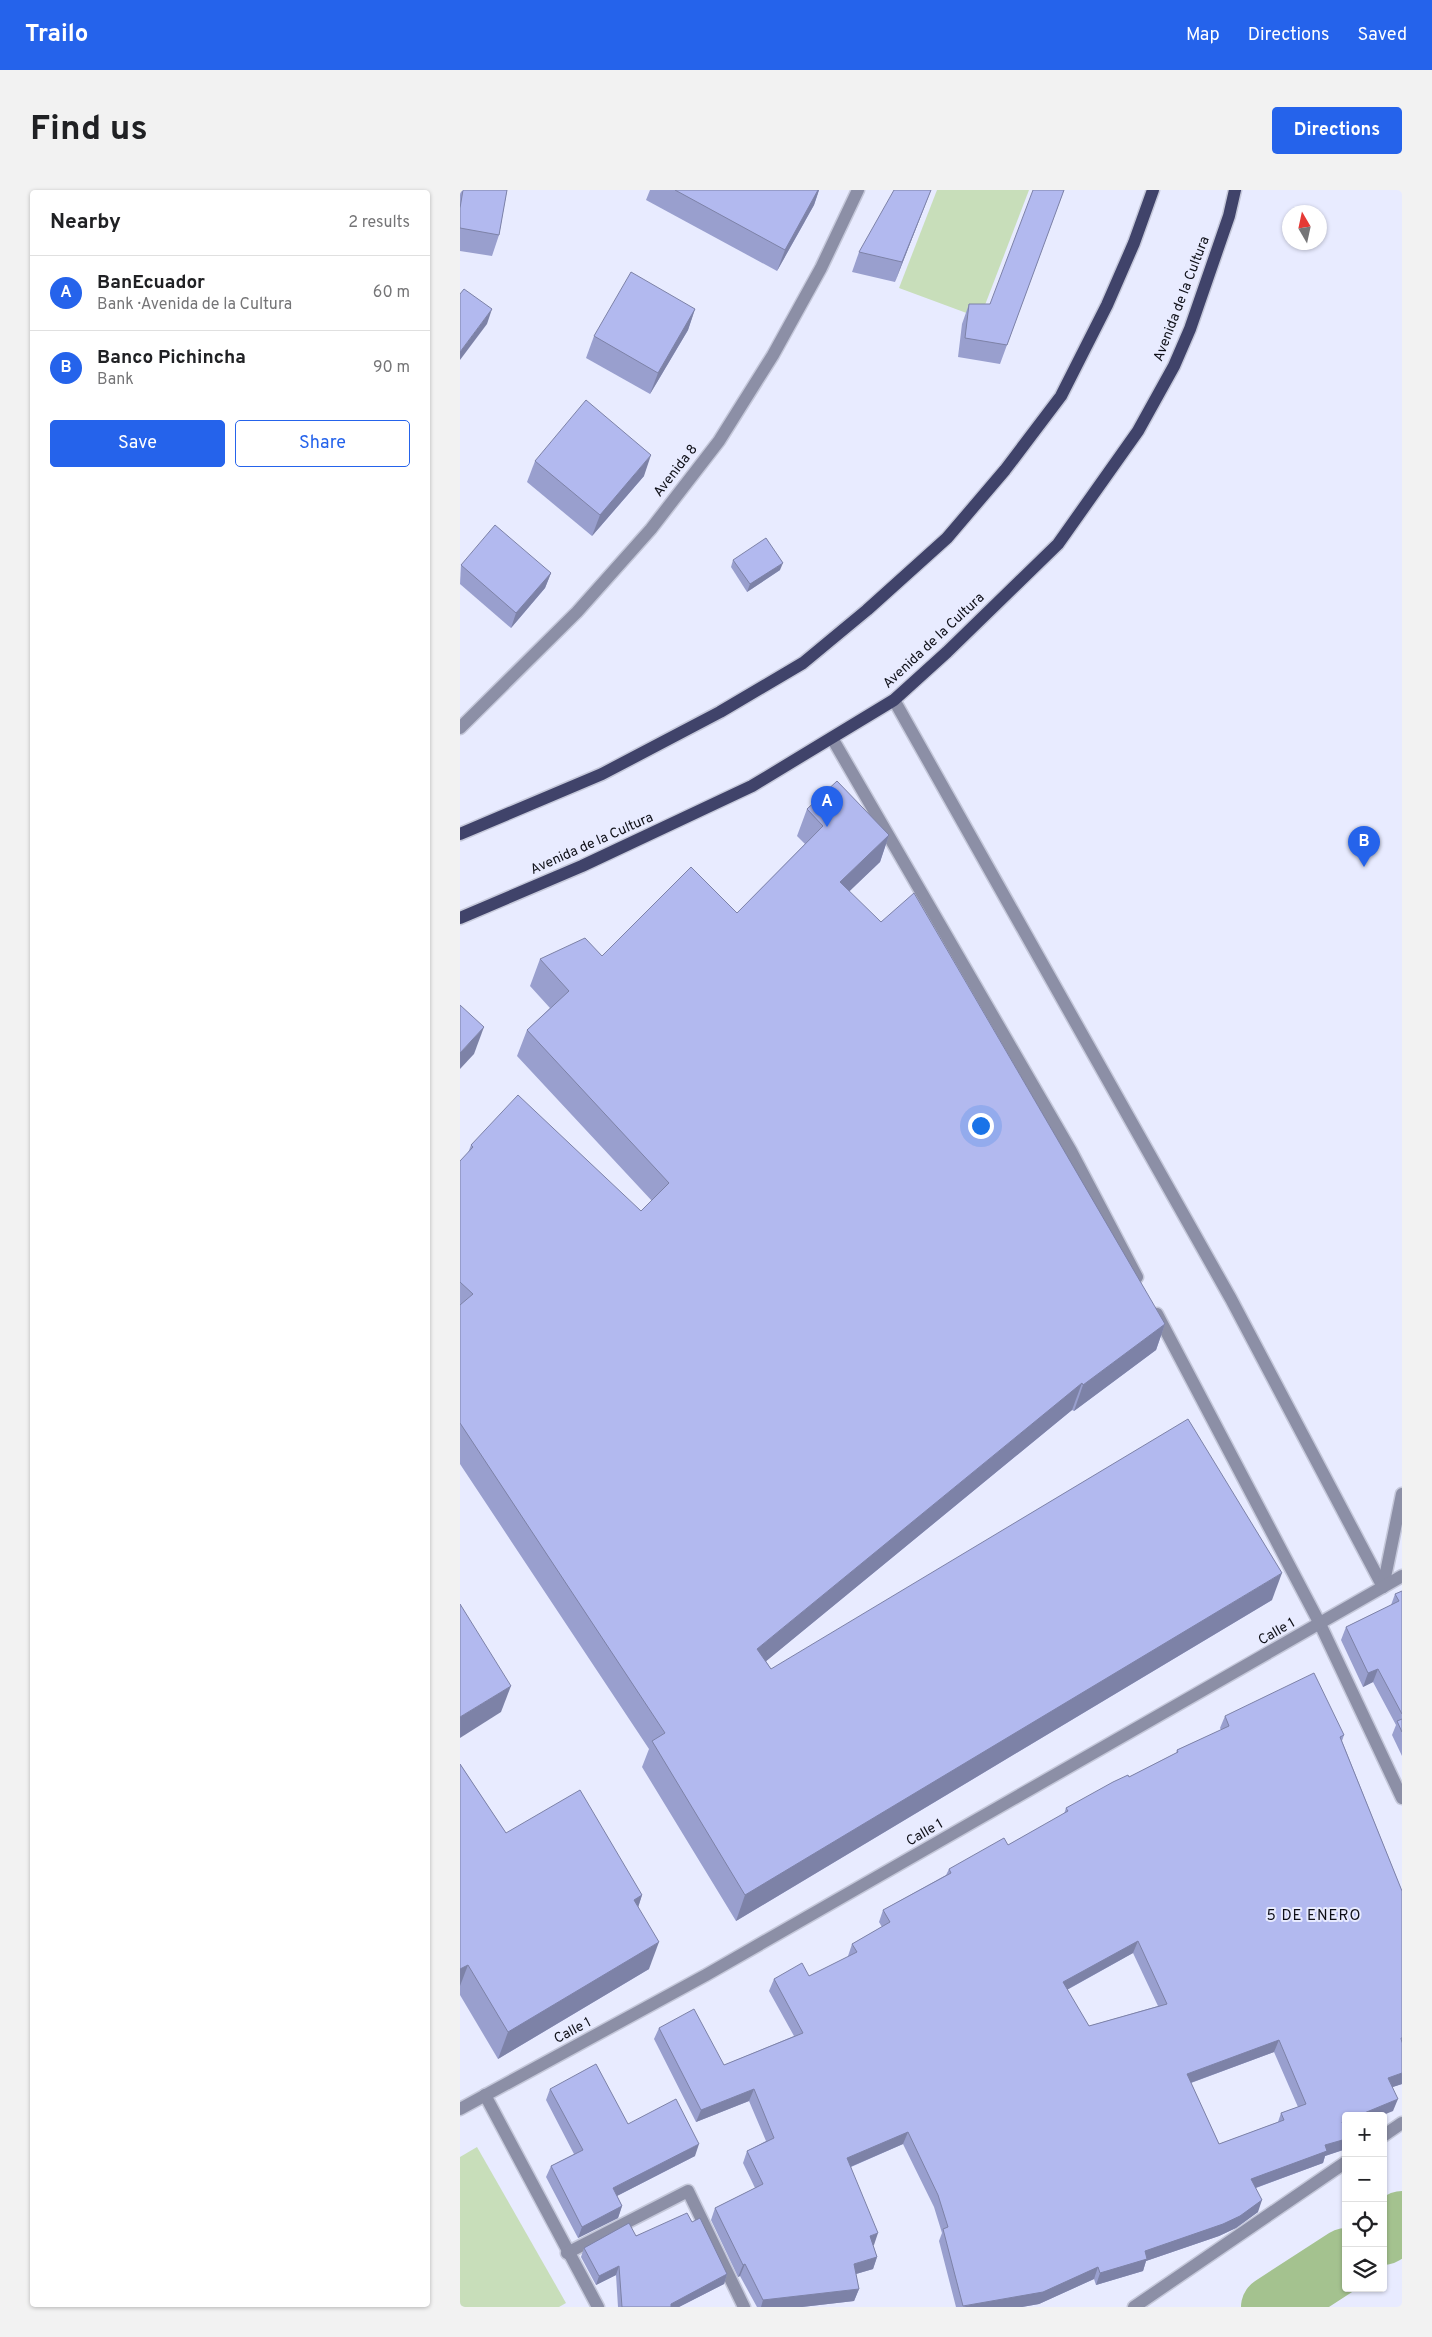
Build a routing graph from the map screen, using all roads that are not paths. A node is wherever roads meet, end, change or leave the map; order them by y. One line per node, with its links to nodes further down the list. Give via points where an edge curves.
1 (858, 190): 5 (street, Avenida 8, via 773,355 719,440 651,529 577,612)
2 (1153, 190): 7 (main road, via 1107,305 1061,396 1005,470 947,538 803,663 720,712 602,774)
3 (1235, 190): 4 (main road, Avenida de la Cultura, via 1190,329 1174,366 1138,431 1058,544)
4 (894, 700): 6 (main road, Avenida de la Cultura); 11 (street, via 1231,1299)
5 (460, 728)
6 (832, 738): 8 (main road, Avenida de la Cultura, via 752,786 582,866); 12 (street, via 1071,1151)
7 (460, 834)
8 (460, 918)
9 (1402, 1494): 11 (street)
10 (1402, 1576): 11 (street, Calle 1)
11 (1383, 1587): 12 (street, Calle 1)
12 (1320, 1624): 13 (street); 14 (street, Calle 1, via 706,1976)
13 (1402, 1798)
14 (485, 2095): 15 (street, Calle 1); 19 (street)
15 (460, 2109)
16 (1402, 2123): 17 (street)
17 (1387, 2133)
18 (1342, 2165): 22 (street)
19 (567, 2253): 20 (street); 21 (street, via 688,2190)
20 (598, 2307)
21 (744, 2307)
22 (1134, 2307)

